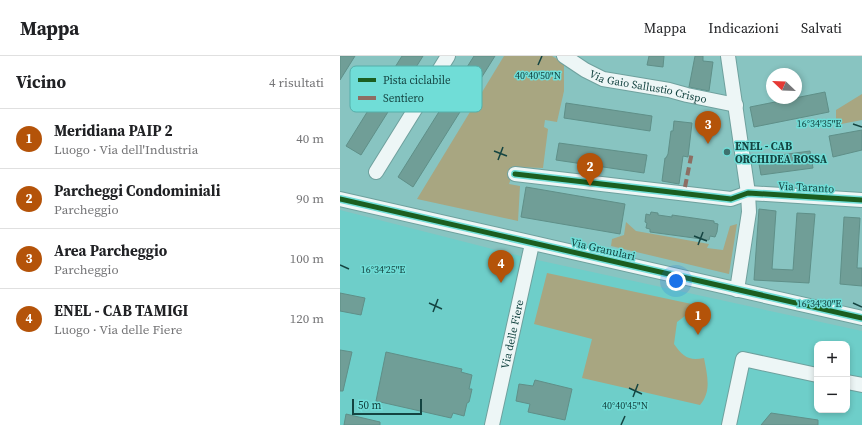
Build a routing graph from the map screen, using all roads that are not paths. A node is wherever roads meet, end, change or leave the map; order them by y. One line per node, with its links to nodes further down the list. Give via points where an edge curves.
1 (448, 56): 4 (street)
2 (564, 56): 5 (street, Via Gaio Sallustio Crispo, via 603,79)
3 (728, 56): 5 (street)
4 (442, 66)
5 (736, 105): 9 (street)
6 (413, 112): 7 (street)
7 (376, 172)
8 (515, 174): 9 (street, via 731,199)
9 (748, 193): 11 (street, Via Taranto); 13 (street, via 748,212)
10 (340, 199): 12 (street, Via Granulari)
11 (862, 200)
12 (532, 244): 13 (street, Via Granulari); 18 (street, Via delle Fiere)
13 (737, 290): 14 (street, Via Granulari)
14 (862, 318)
15 (814, 374): 19 (street, via 744,359)
16 (850, 383): 17 (street)
17 (862, 385)
18 (492, 425)
19 (729, 425)

